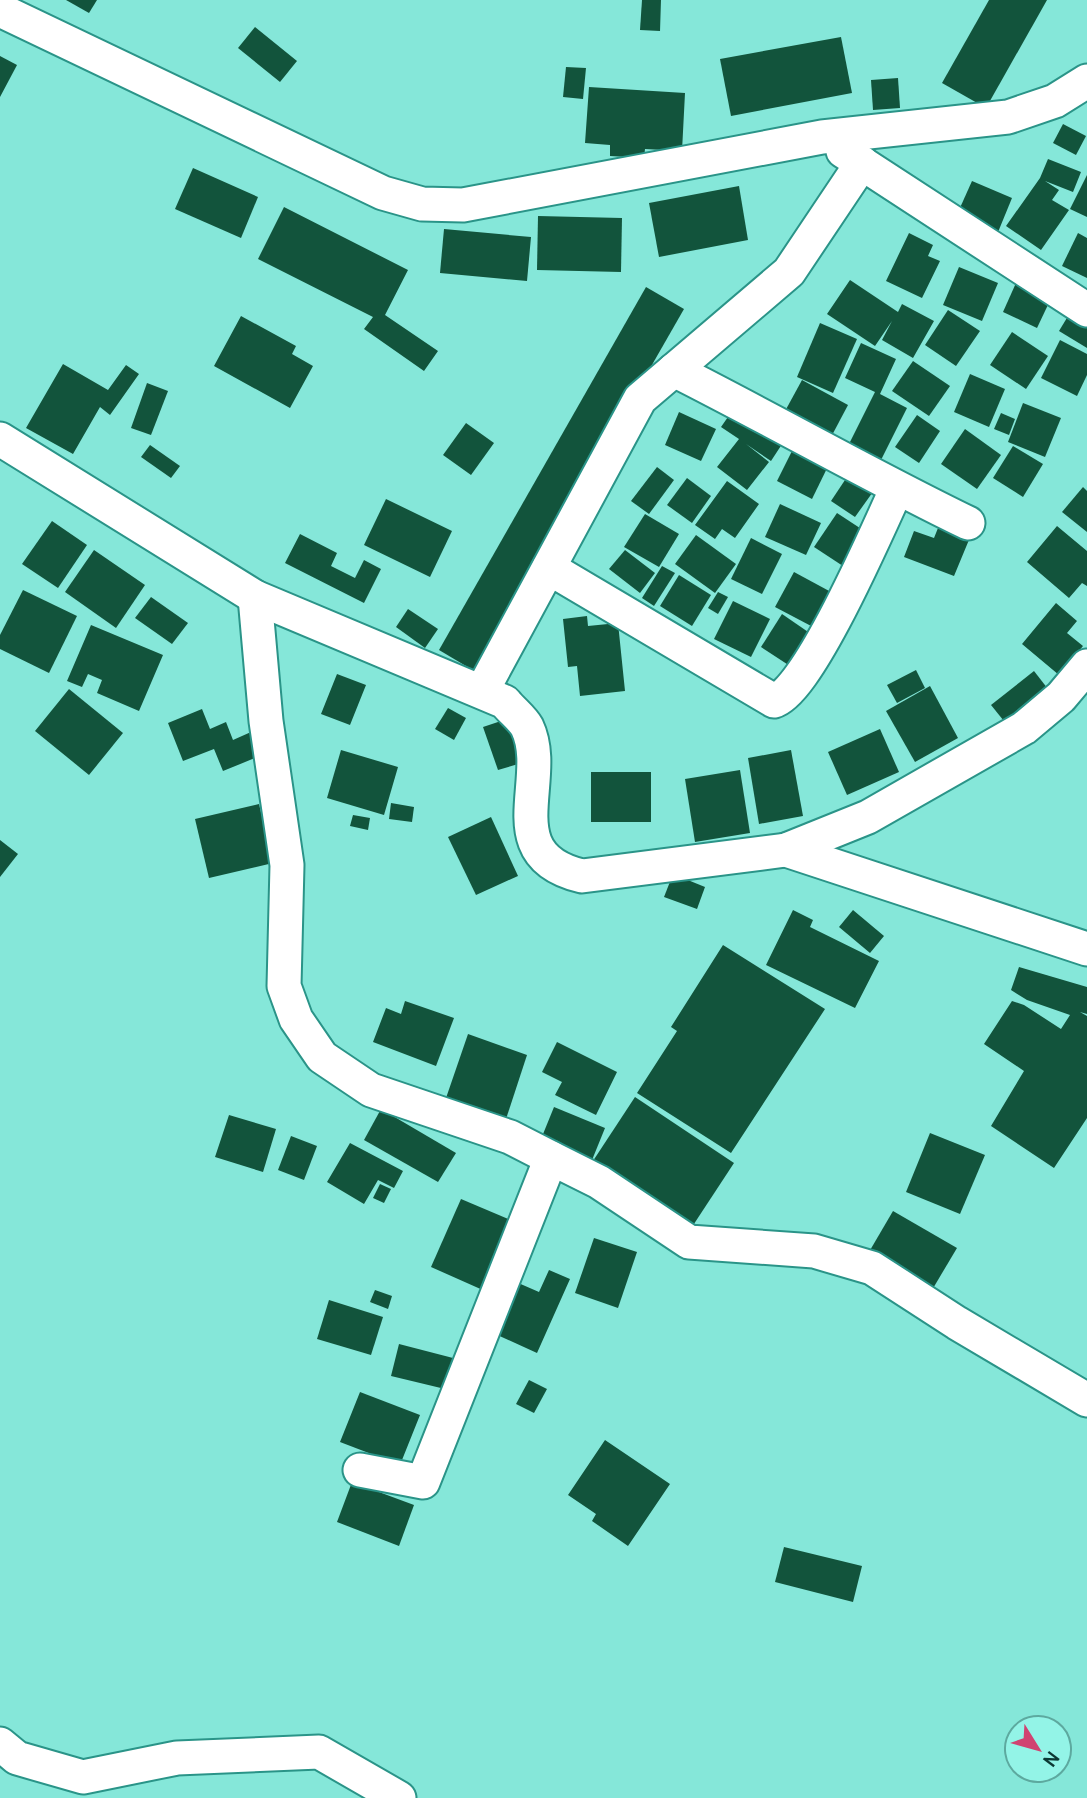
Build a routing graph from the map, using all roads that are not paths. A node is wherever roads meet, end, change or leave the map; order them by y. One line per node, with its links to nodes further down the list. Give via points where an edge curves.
1 (0, 10): 3 (street, via 383,193 422,204 463,205)
2 (1087, 81): 3 (street, via 1055,101 1008,117)
3 (822, 137): 4 (street)
4 (862, 163): 5 (street); 6 (street, via 789,272)
5 (1087, 310)
6 (674, 370): 8 (street); 10 (street, via 640,399)
7 (0, 439): 11 (street)
8 (897, 488): 9 (street); 10 (street, via 801,680 783,699 774,701)
9 (968, 523)
10 (549, 568): 13 (street)
11 (255, 597): 13 (street); 16 (street, via 287,865 284,986 296,1019 322,1057 371,1090 510,1137)
12 (1087, 666): 14 (street, via 1061,697 1024,728 868,817)
13 (482, 691): 14 (street, via 505,702 527,727 532,761 531,832 545,857 568,872 596,875)
14 (786, 850): 15 (street)
15 (1087, 949)
16 (551, 1158): 17 (street, via 599,1182 689,1242 814,1251 872,1268); 18 (street, via 423,1482)
17 (1087, 1400)
18 (360, 1470)
19 (0, 1744): 20 (street, via 17,1758 83,1777 177,1758 319,1752)
20 (399, 1798)

